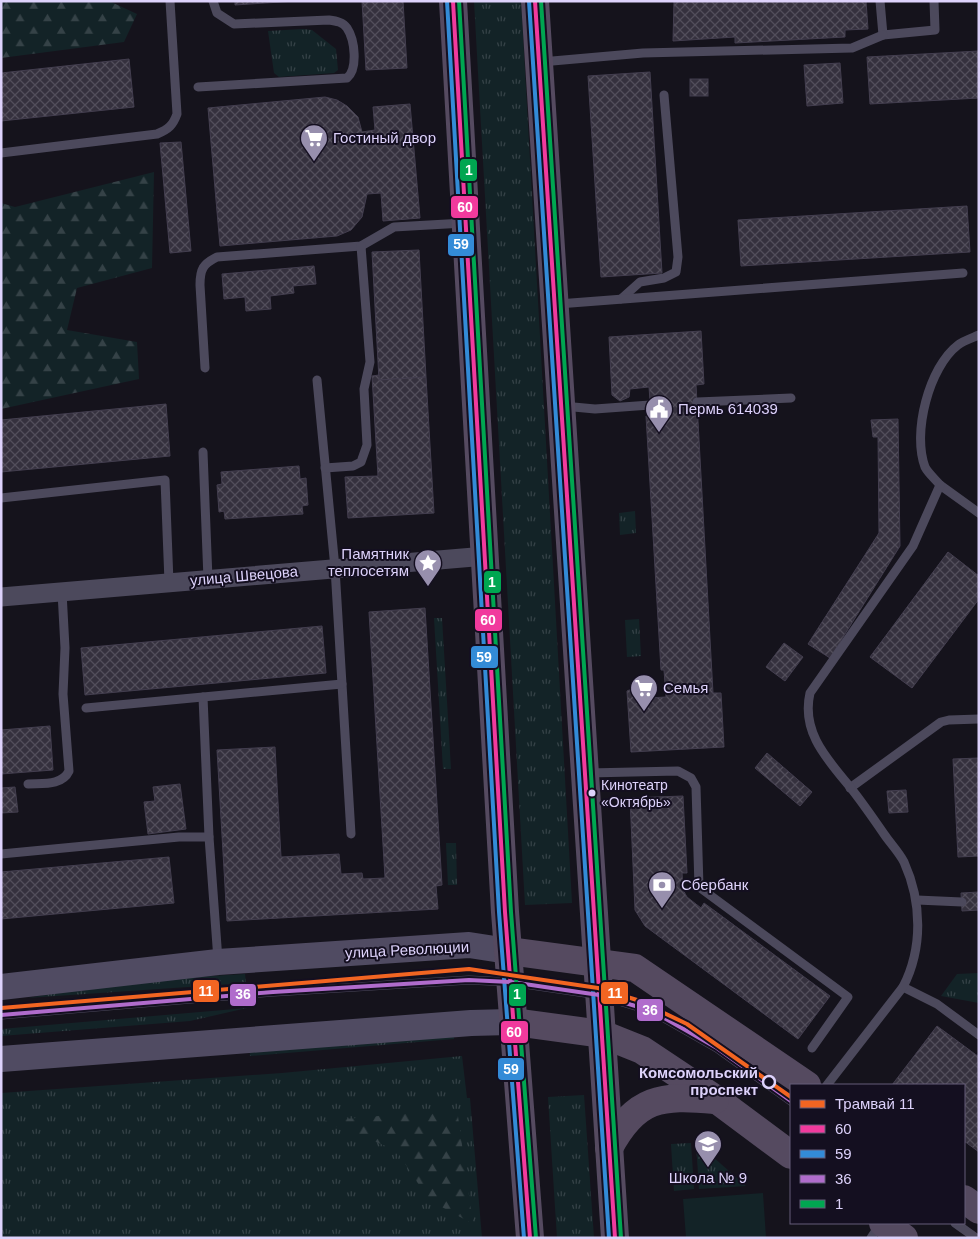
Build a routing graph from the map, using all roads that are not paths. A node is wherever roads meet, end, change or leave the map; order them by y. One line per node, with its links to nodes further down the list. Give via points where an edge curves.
1 (170, 1): 11 (lane, via 177,114 168,130 158,134)
2 (212, 1): 9 (lane, via 216,13 234,24 340,22 347,28 351,39 354,68 347,78)
3 (453, 1): 12 (main road)
4 (535, 1): 8 (main road)
5 (880, 1): 7 (lane)
6 (934, 1): 7 (lane, via 935,30)
7 (883, 36): 8 (lane, via 852,48 643,53)
8 (538, 62): 16 (main road)
9 (198, 87)
10 (664, 95): 15 (lane, via 678,257 676,272 664,278 640,282)
11 (1, 153)
12 (466, 223): 13 (lane, via 394,228); 29 (main road)
13 (360, 246): 18 (lane, via 217,257 206,263 200,271); 25 (lane, via 370,362 364,389 367,444 362,462 353,466)
14 (963, 273): 15 (lane)
15 (621, 299): 16 (lane)
16 (555, 304): 23 (main road)
17 (979, 335): 26 (lane, via 957,345 944,362 932,383 921,418 920,447 926,468)
18 (205, 368)
19 (317, 380): 25 (lane)
20 (792, 398): 21 (lane)
21 (697, 402)
22 (650, 405): 23 (lane, via 594,409)
23 (563, 406): 39 (main road)
24 (203, 452): 31 (lane)
25 (325, 468): 30 (lane)
26 (940, 485): 28 (lane); 41 (lane, via 913,546 810,694 806,710 813,735 831,767)
27 (1, 498): 32 (lane, via 165,480)
28 (979, 513)
29 (486, 556): 30 (street, улица Швецова); 47 (main road)
30 (335, 568): 31 (street, улица Швецова); 35 (lane)
31 (208, 579): 32 (street, улица Швецова)
32 (169, 582): 33 (street, улица Швецова)
33 (62, 592): 34 (street, улица Швецова); 40 (lane, via 63,694 69,771 60,782)
34 (1, 597)
35 (342, 684): 36 (lane); 42 (lane)
36 (203, 697): 37 (lane); 43 (lane)
37 (86, 708)
38 (979, 719): 41 (lane, via 941,722)
39 (585, 774): 49 (main road); 58 (lane, via 678,771 691,778 696,787 699,888 848,997)
40 (28, 784)
41 (850, 788): 45 (lane, via 904,861)
42 (351, 834)
43 (209, 837): 44 (lane); 48 (lane)
44 (1, 854)
45 (917, 900): 46 (lane); 52 (lane, via 916,954)
46 (962, 902)
47 (508, 951): 48 (main road, улица Революции, via 469,945); 49 (main road, улица Революции); 50 (main road)
48 (218, 962): 51 (main road, улица Революции)
49 (597, 963): 53 (main road); 60 (main road, улица Революции, via 635,968)
50 (511, 982): 53 (lane); 54 (lane, via 469,980 273,992); 55 (main road)
51 (1, 987)
52 (903, 988): 57 (lane, via 937,1004); 61 (lane)
53 (599, 995): 56 (main road); 63 (lane, via 638,1006 683,1028)
54 (1, 1015)
55 (514, 1022): 56 (main road); 59 (main road); 71 (main road)
56 (602, 1034): 62 (main road, via 642,1050); 64 (main road)
57 (979, 1035)
58 (812, 1048)
59 (1, 1059)
60 (806, 1084)
61 (828, 1084)
62 (717, 1100): 64 (main road, via 665,1098 647,1105 621,1126); 65 (main road)
63 (790, 1100)
64 (609, 1148): 72 (main road)
65 (790, 1154)
66 (965, 1200): 67 (main road)
67 (979, 1210)
68 (881, 1224): 73 (lane)
69 (883, 1224): 74 (main road)
70 (956, 1224): 75 (lane)
71 (530, 1238)
72 (616, 1238)
73 (871, 1238)
74 (904, 1238)
75 (976, 1238)

